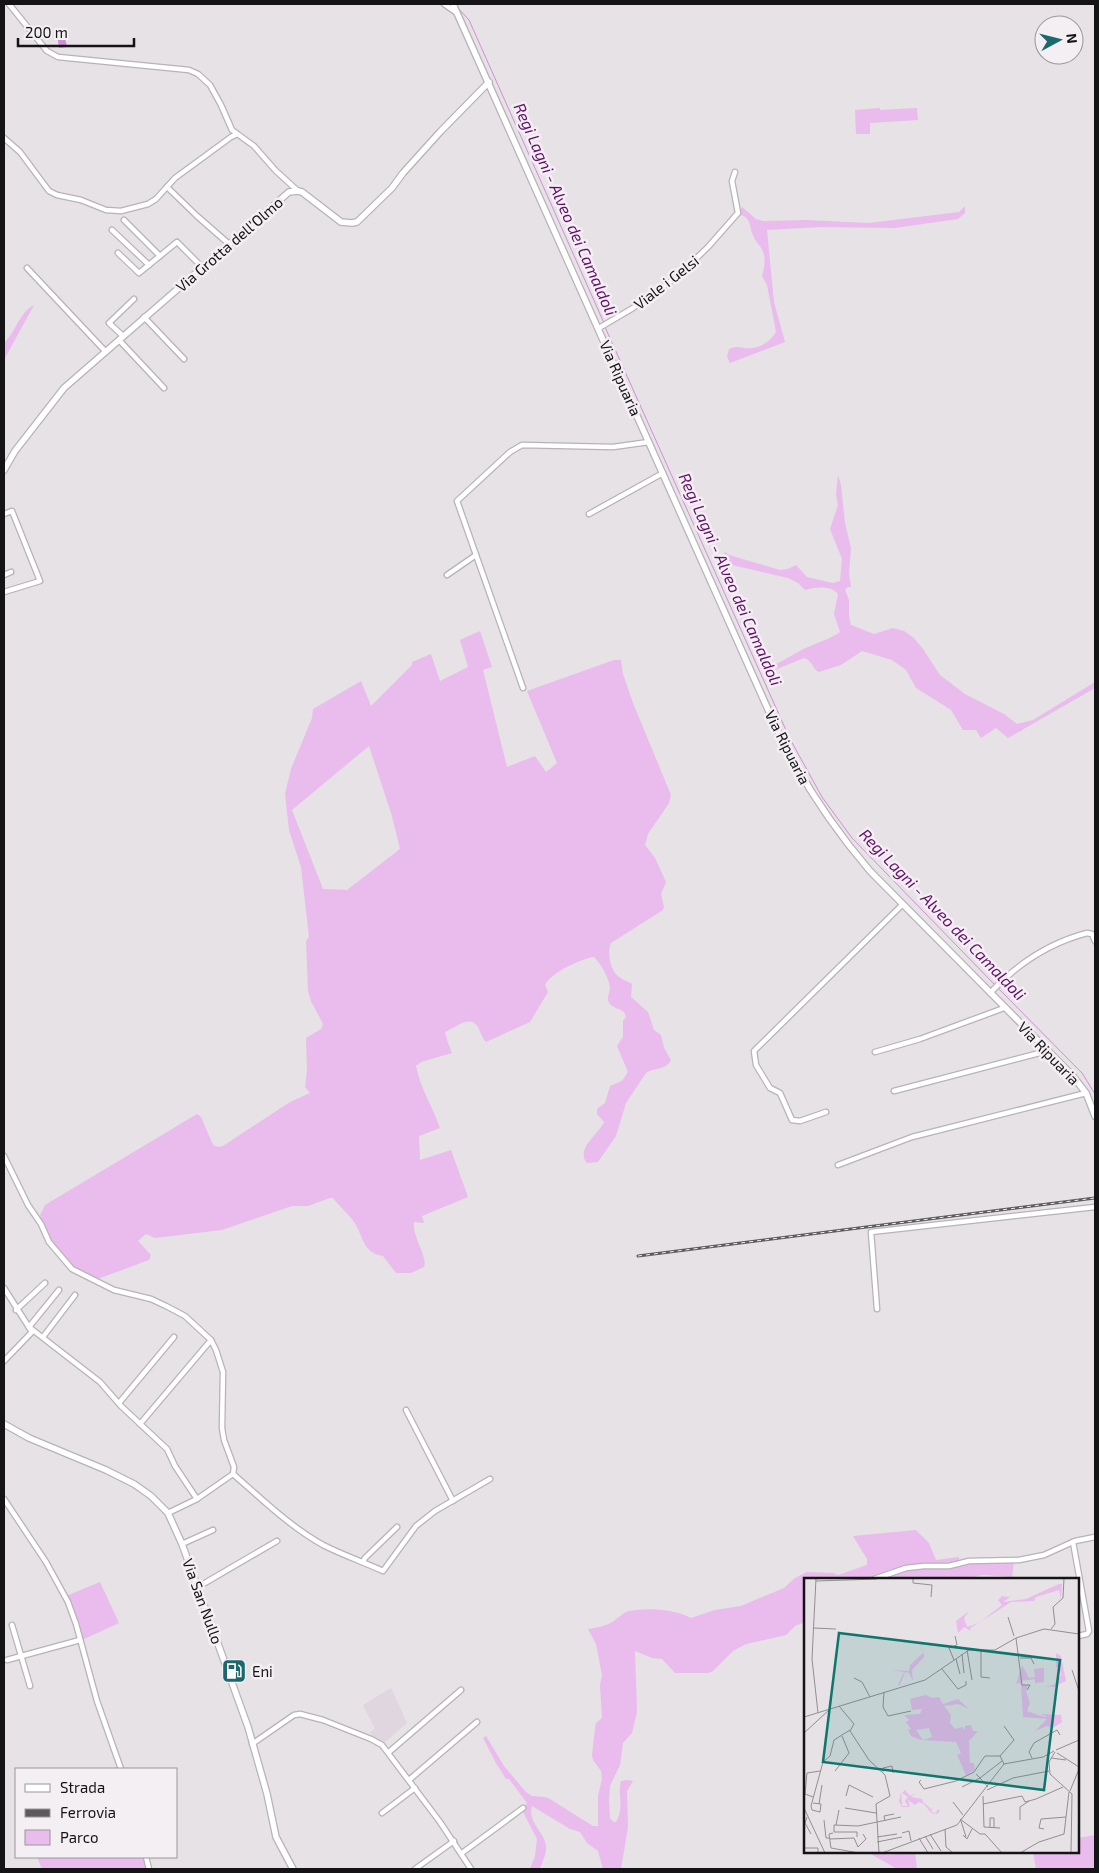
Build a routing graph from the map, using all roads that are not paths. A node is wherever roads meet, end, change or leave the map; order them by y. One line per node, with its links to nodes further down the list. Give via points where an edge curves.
1 (9, 4): 6 (street, via 47,51 58,57 189,70 198,74 210,85)
2 (444, 4): 4 (street)
3 (453, 4): 4 (street, Via Ripuaria)
4 (457, 13): 5 (street, Via Ripuaria)
5 (489, 82): 10 (street, Via Grotta dell'Olmo, via 357,222 341,222); 21 (street, Via Ripuaria)
6 (237, 134): 9 (street, via 189,166); 10 (street, via 254,146)
7 (4, 138): 9 (street, via 20,152 49,191 106,210 121,211 148,204)
8 (734, 172): 21 (street, Viale i Gelsi, via 732,181 738,213 678,276)
9 (167, 187): 13 (street)
10 (298, 191): 13 (street, Via Grotta dell'Olmo, via 289,192)
11 (124, 220): 15 (street)
12 (112, 230): 16 (street)
13 (229, 244): 17 (street, Via Grotta dell'Olmo)
14 (118, 253): 16 (street, via 139,273)
15 (160, 256): 16 (street); 17 (street, via 177,242)
16 (149, 265)
17 (202, 267): 20 (street, Via Grotta dell'Olmo)
18 (27, 268): 23 (street)
19 (134, 299): 22 (street, via 109,323)
20 (144, 317): 22 (street, Via Grotta dell'Olmo); 24 (street)
21 (598, 328): 26 (street, Via Ripuaria)
22 (121, 338): 23 (street, Via Grotta dell'Olmo); 25 (street)
23 (106, 352): 27 (street, Via Grotta dell'Olmo, via 64,388)
24 (184, 359)
25 (164, 388)
26 (649, 442): 28 (street, Via Ripuaria); 31 (street, via 613,447 528,445 516,448 457,500)
27 (4, 470)
28 (663, 473): 30 (street); 37 (street, Via Ripuaria, via 797,769 828,819)
29 (4, 514): 35 (street, via 12,511 40,580)
30 (589, 514)
31 (476, 555): 34 (street); 36 (street)
32 (11, 572): 33 (street)
33 (4, 575)
34 (447, 575)
35 (4, 592)
36 (523, 688)
37 (903, 904): 39 (street, Via Ripuaria); 45 (street, via 754,1051 756,1065 770,1088 780,1094 792,1120 800,1121)
38 (1095, 941): 39 (street, via 1092,934 1087,933 1043,949)
39 (991, 992): 40 (street, Via Ripuaria)
40 (1004, 1008): 41 (street, Via Ripuaria); 42 (street)
41 (1047, 1051): 43 (street); 44 (street, Via Ripuaria)
42 (874, 1052)
43 (894, 1091)
44 (1086, 1093): 46 (street, Via Ripuaria); 48 (street, via 912,1137)
45 (826, 1112)
46 (1095, 1116)
47 (4, 1156): 59 (street, via 49,1242 72,1270 114,1290 166,1306 185,1316)
48 (838, 1165)
49 (1095, 1207): 54 (street, via 871,1232)
50 (45, 1283): 55 (street)
51 (4, 1288): 55 (street)
52 (59, 1290): 56 (street)
53 (75, 1295): 57 (street)
54 (877, 1309)
55 (16, 1310): 56 (street)
56 (29, 1327): 57 (street); 60 (street, via 31,1334)
57 (43, 1337): 61 (street, via 100,1382)
58 (174, 1337): 61 (street)
59 (211, 1340): 64 (street); 65 (street, via 223,1372 222,1428 234,1467)
60 (4, 1361)
61 (119, 1403): 64 (street)
62 (406, 1410): 69 (street)
63 (4, 1424): 70 (street, Via San Nullo, via 134,1484)
64 (140, 1424): 68 (street, via 168,1449)
65 (233, 1474): 68 (street); 77 (street, via 299,1530 337,1552)
66 (490, 1479): 69 (street)
67 (4, 1499): 82 (street, via 60,1585)
68 (197, 1499): 70 (street)
69 (453, 1501): 77 (street, via 416,1526 383,1572)
70 (168, 1513): 76 (street, Via San Nullo)
71 (397, 1527): 77 (street)
72 (213, 1530): 76 (street)
73 (1095, 1538): 75 (street)
74 (277, 1541): 79 (street)
75 (1073, 1542): 78 (street, via 1044,1555 1019,1560 906,1568); 81 (street, via 1089,1631)
76 (182, 1544): 79 (street, Via San Nullo)
77 (363, 1562)
78 (877, 1578)
79 (198, 1587): 88 (street, Via San Nullo)
80 (12, 1625): 83 (street)
81 (1079, 1636)
82 (80, 1640): 83 (street); 90 (street)
83 (22, 1656): 84 (street); 85 (street)
84 (7, 1660)
85 (30, 1686)
86 (461, 1690): 89 (street)
87 (477, 1722): 91 (street)
88 (252, 1744): 89 (street, via 300,1714 370,1739); 97 (street, Via San Nullo, via 276,1837)
89 (389, 1752): 91 (street)
90 (121, 1768)
91 (409, 1780): 92 (street)
92 (415, 1788): 94 (street); 95 (street)
93 (523, 1808): 96 (street)
94 (382, 1812)
95 (454, 1841): 96 (street); 98 (street)
96 (462, 1854): 99 (street)
97 (293, 1869)
98 (415, 1869)
99 (471, 1869)

